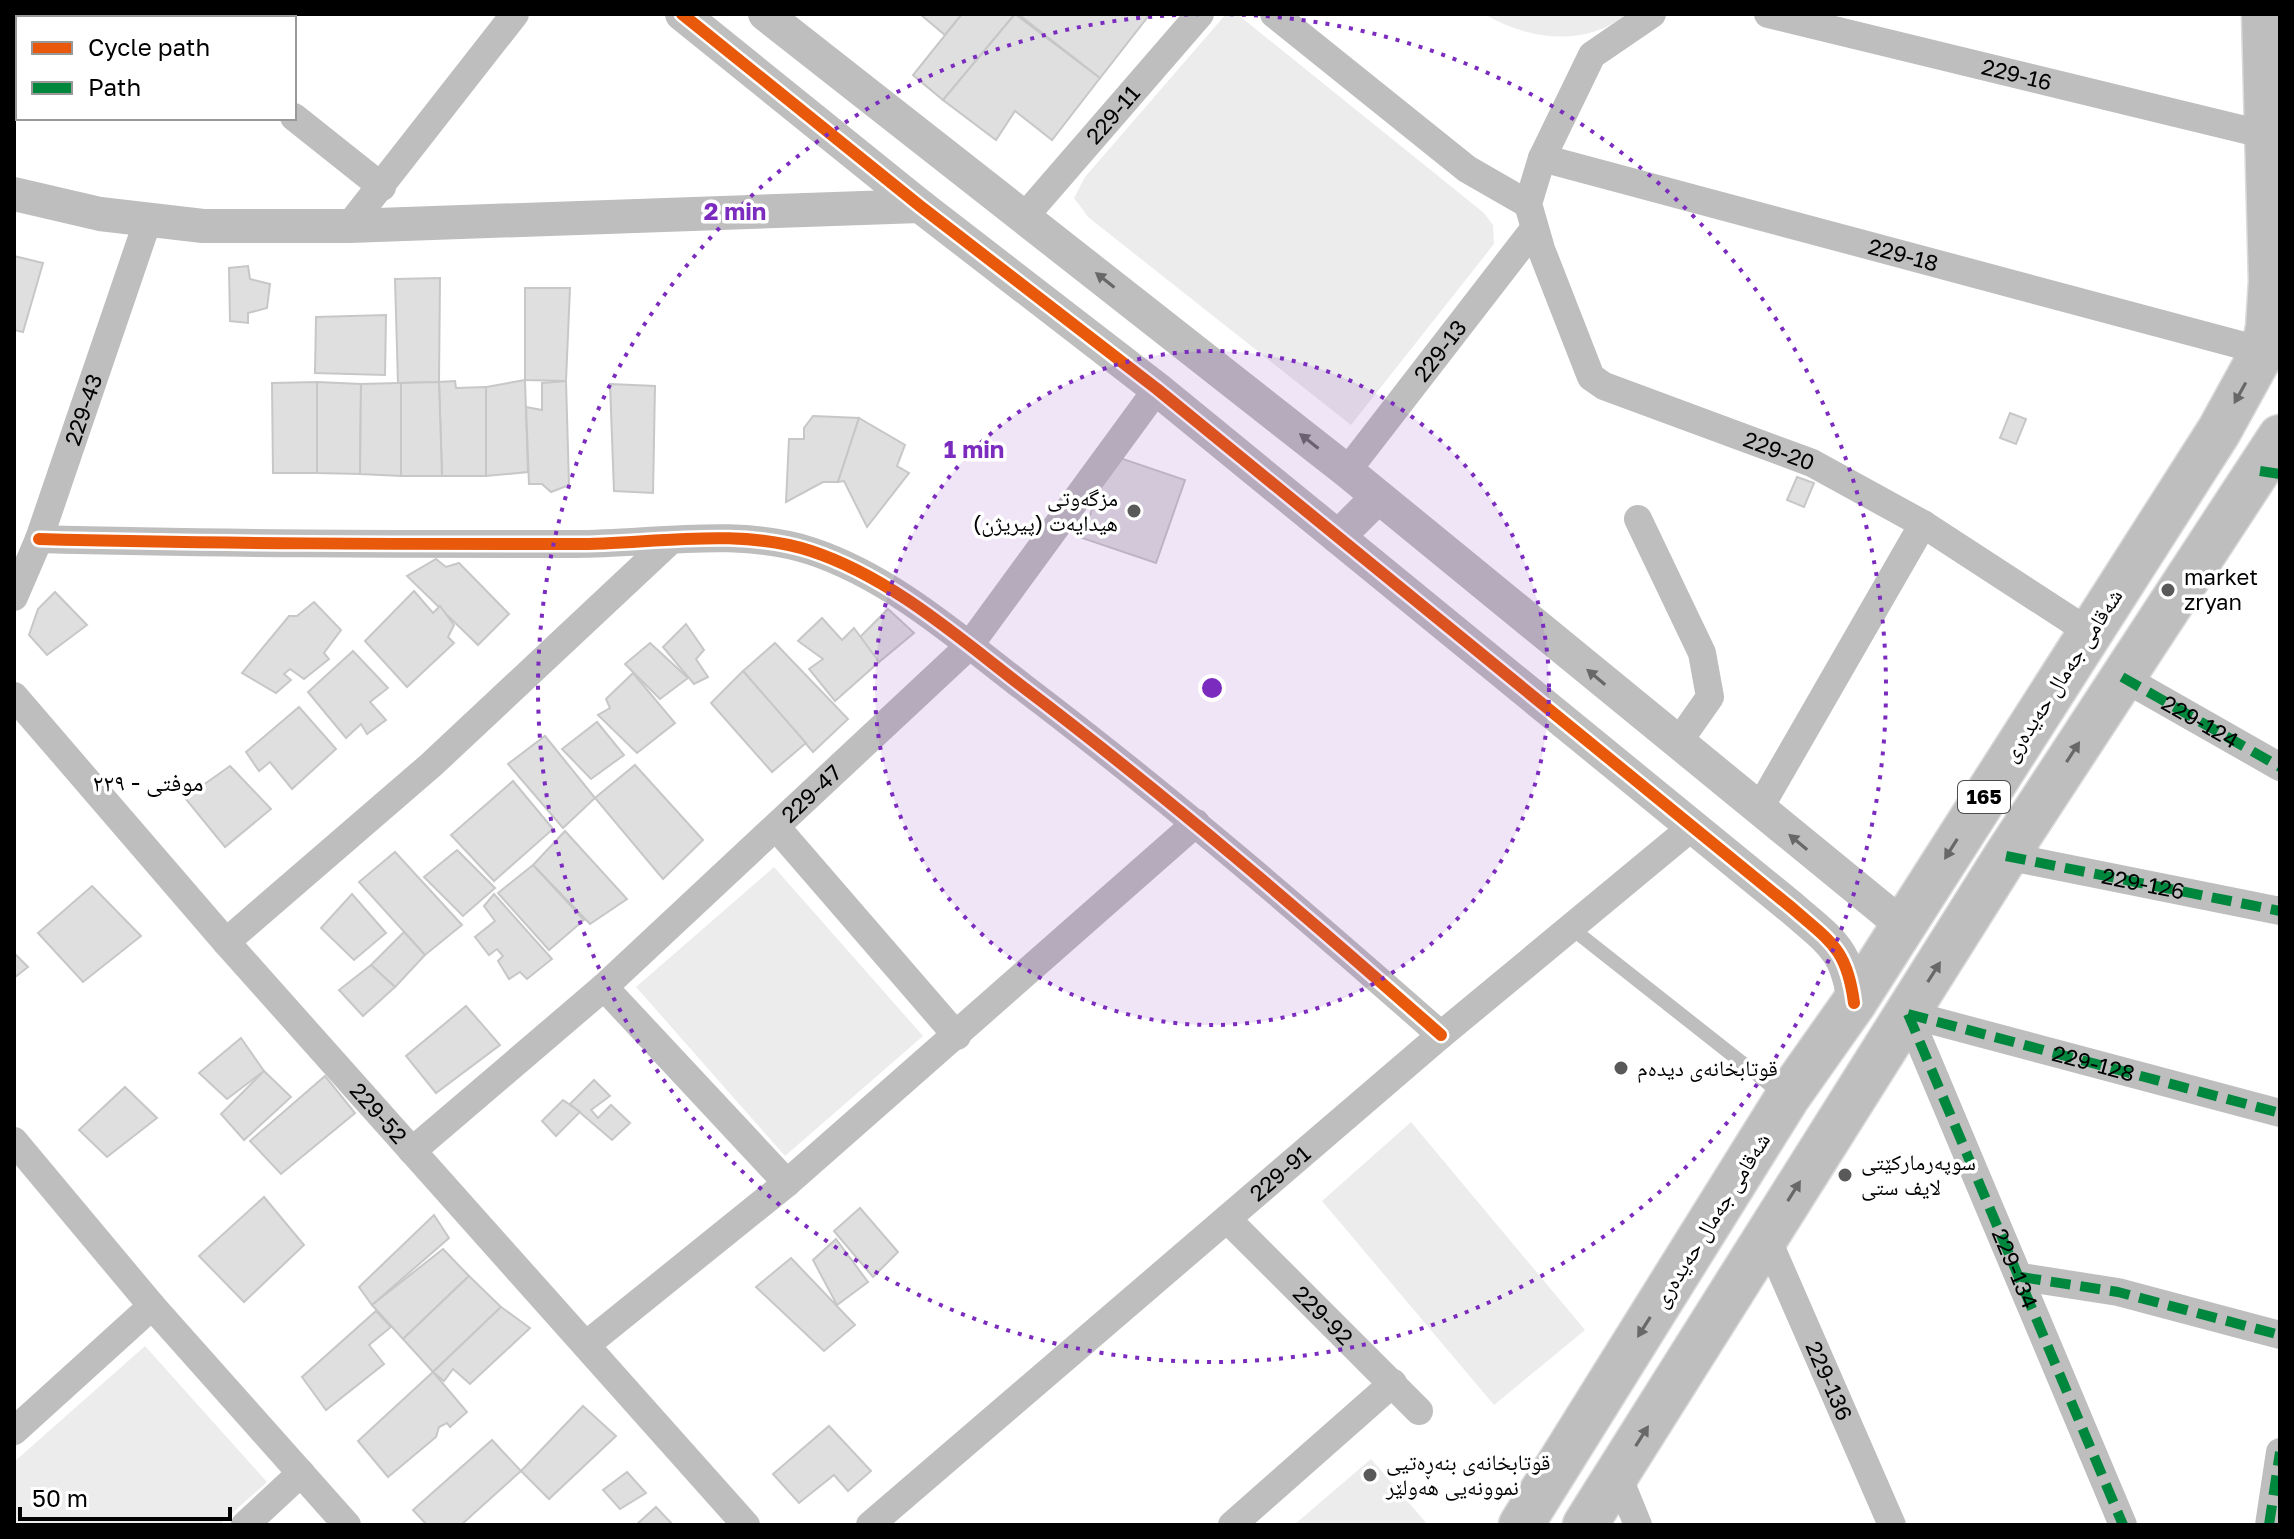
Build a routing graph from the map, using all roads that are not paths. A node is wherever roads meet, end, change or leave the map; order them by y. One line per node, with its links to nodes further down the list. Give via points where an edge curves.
1 (515, 14): 12 (street)
2 (682, 14): 14 (street)
3 (765, 14): 15 (street)
4 (1200, 14): 15 (street, 229-11)
5 (1274, 14): 16 (street)
6 (1652, 14): 11 (street, via 1592,55)
7 (1768, 14): 10 (street, 229-16)
8 (2270, 36): 10 (main road, شەقامی جەمال حەیدەری / 165)
9 (296, 119): 12 (street)
10 (2266, 135): 19 (main road, شەقامی جەمال حەیدەری / 165, via 2271,281)
11 (1542, 158): 16 (street); 19 (street, 229-18)
12 (382, 187): 18 (street)
13 (14, 194): 17 (street)
14 (920, 206): 18 (street); 20 (street)
15 (1025, 216): 22 (street, one-way to 15)
16 (1531, 216): 22 (street, 229-13); 25 (street, 229-20, via 1591,377 1812,463)
17 (148, 220): 18 (street, via 203,226); 27 (street, 229-43)
18 (349, 226)
19 (2263, 351): 30 (main road, شەقامی جەمال حەیدەری / 165, one-way to 30, via 2219,431)
20 (1157, 389): 26 (street); 31 (street, 229-47)
21 (2273, 461): 32 (main road, 165)
22 (1347, 471): 23 (street)
23 (1378, 497): 26 (street); 34 (street, one-way to 23)
24 (1638, 519): 34 (street, via 1702,653 1710,697)
25 (1923, 524): 30 (street, 229-20); 36 (street)
26 (1338, 537): 38 (street)
27 (39, 539): 28 (street); 29 (street, 229-43)
28 (669, 542): 31 (street, via 771,542 811,551 861,573); 46 (street, via 431,765)
29 (14, 597)
30 (2089, 632): 44 (main road, شەقامی جەمال حەیدەری / 165, one-way to 44)
31 (969, 646): 37 (street); 39 (street, 229-47)
32 (2122, 677): 35 (street, 229-124); 40 (main road, 165, one-way to 32)
33 (14, 696): 46 (street, 229-52)
34 (1677, 744): 36 (street)
35 (2280, 767)
36 (1759, 809): 41 (street, one-way to 36)
37 (1196, 823): 50 (street); 51 (street)
38 (1692, 827): 42 (street); 45 (street, 229-91)
39 (777, 828): 47 (street, 229-47); 51 (street)
40 (2006, 856): 43 (street, 229-126); 49 (main road, 165, one-way to 40)
41 (1828, 867): 42 (street, via 1833,890 1828,900 1818,908); 44 (street)
42 (1792, 908): 48 (street, via 1845,959)
43 (2280, 911)
44 (1902, 925): 48 (main road, شەقامی جەمال حەیدەری / 165)
45 (1570, 927): 50 (street, 229-91); 52 (lane)
46 (226, 942): 55 (street, 229-52)
47 (604, 987): 55 (street, 229-47); 56 (street)
48 (1854, 1003): 52 (main road, شەقامی جەمال حەیدەری / 165)
49 (1908, 1014): 53 (street, 229-128); 58 (main road, 165, one-way to 49); 59 (street, 229-134)
50 (1441, 1035): 57 (street, 229-91)
51 (957, 1036): 56 (street)
52 (1787, 1098): 74 (main road, شەقامی جەمال حەیدەری / 165, one-way to 74)
53 (2280, 1113)
54 (14, 1141): 60 (street)
55 (412, 1151): 62 (street, 229-52)
56 (787, 1183): 62 (street)
57 (1227, 1219): 63 (street, 229-92); 72 (street, 229-91)
58 (1766, 1236): 68 (main road, 165, one-way to 58); 77 (street, 229-136)
59 (2021, 1277): 61 (street, via 2118,1292); 78 (street, 229-134)
60 (152, 1306): 65 (street); 67 (street)
61 (2280, 1335)
62 (586, 1345): 71 (street, 229-52)
63 (1393, 1383): 64 (street, 229-92); 73 (street)
64 (1419, 1411)
65 (14, 1431)
66 (2280, 1452): 79 (street)
67 (301, 1473): 69 (street); 70 (street)
68 (1618, 1476): 75 (main road, 165); 76 (street)
69 (245, 1525)
70 (347, 1525)
71 (746, 1525)
72 (870, 1525)
73 (1232, 1525)
74 (1521, 1525)
75 (1585, 1525)
76 (1638, 1525)
77 (1892, 1525)
78 (2123, 1525)
79 (2269, 1525)

